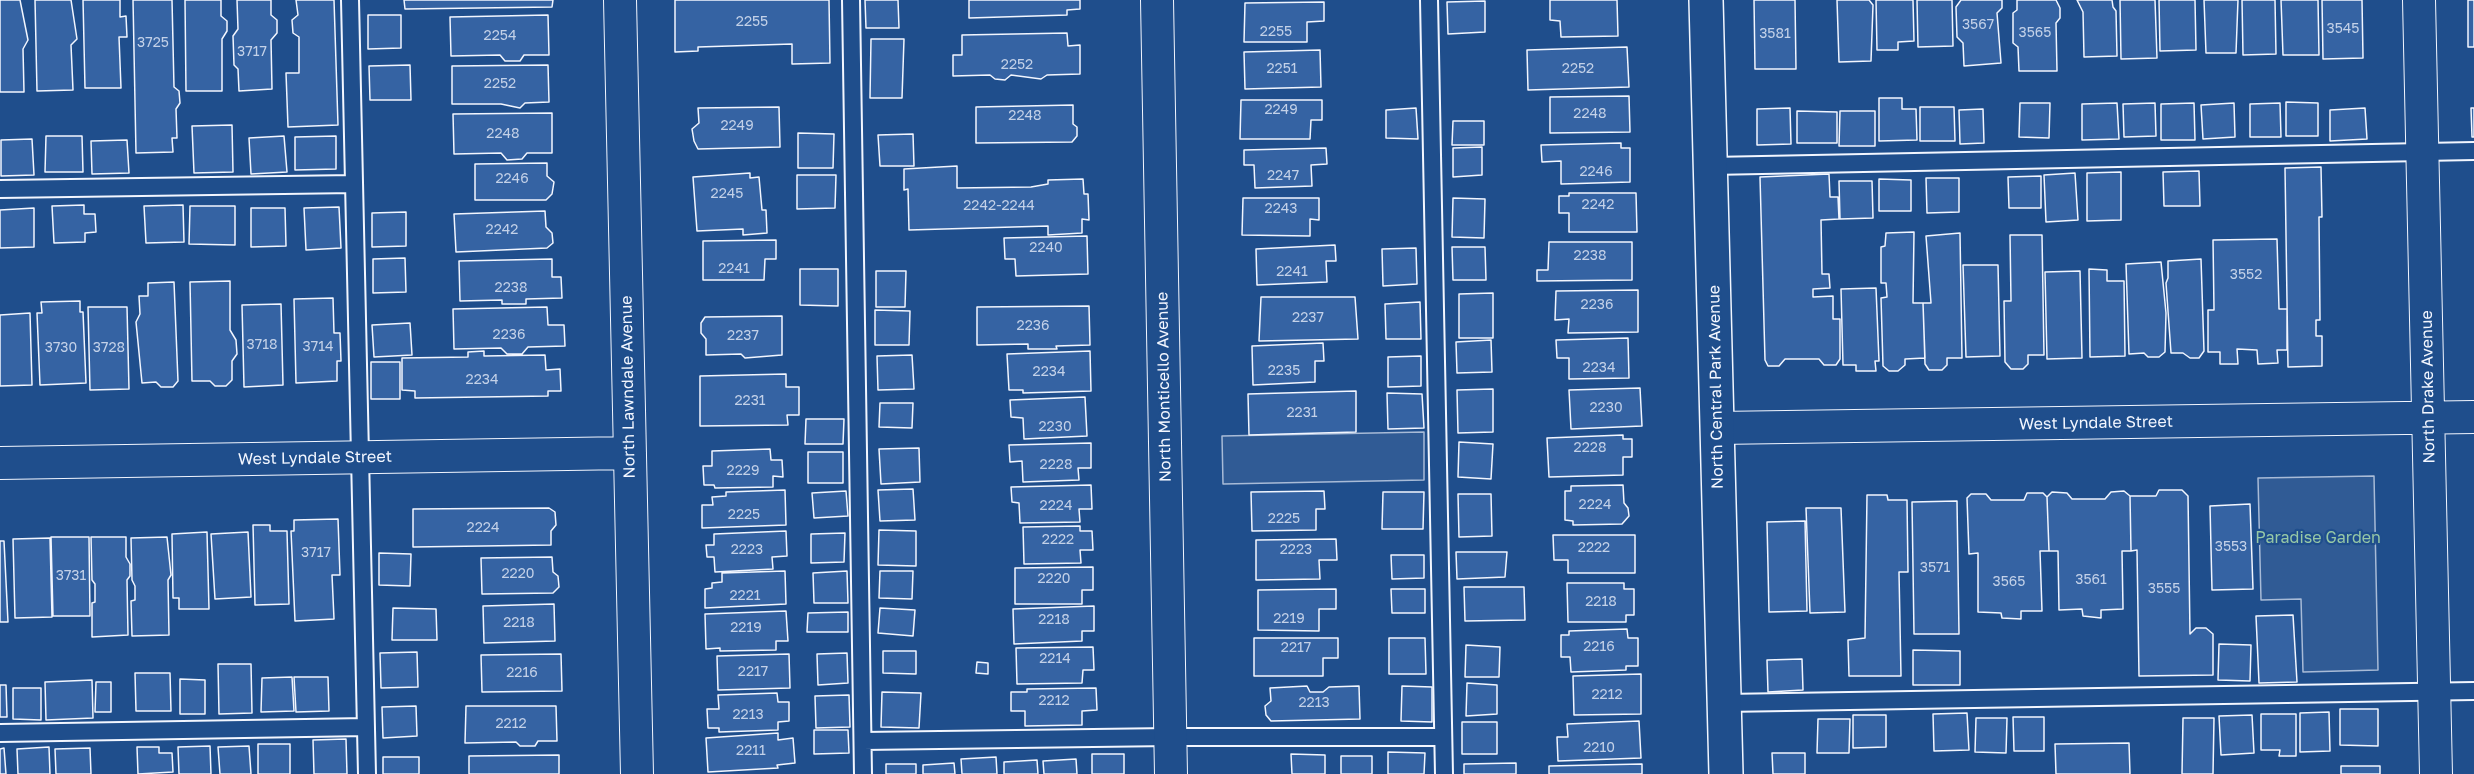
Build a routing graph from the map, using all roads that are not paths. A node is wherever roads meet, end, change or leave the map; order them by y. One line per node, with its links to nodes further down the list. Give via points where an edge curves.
1 (350, 0): 11 (lane)
2 (620, 0): 16 (street, North Lawndale Avenue)
3 (851, 0): 26 (lane)
4 (1157, 0): 24 (street, North Monticello Avenue)
5 (1429, 0): 25 (lane)
6 (1706, 0): 10 (street, North Central Park Avenue)
7 (2419, 0): 9 (street, North Drake Avenue)
8 (2474, 152): 9 (lane)
9 (2423, 153): 10 (lane); 14 (street, North Drake Avenue)
10 (1711, 166): 15 (street, North Central Park Avenue)
11 (354, 184): 12 (lane); 17 (lane)
12 (0, 189)
13 (2474, 417): 14 (street, West Lyndale Street)
14 (2429, 418): 15 (street, West Lyndale Street); 20 (street, North Drake Avenue)
15 (1717, 428): 21 (street, North Central Park Avenue)
16 (630, 453): 17 (street, West Lyndale Street); 28 (street, North Lawndale Avenue)
17 (360, 457): 18 (street, West Lyndale Street); 22 (lane)
18 (0, 463)
19 (2474, 691): 20 (lane)
20 (2434, 692): 21 (lane); 33 (street, North Drake Avenue)
21 (1724, 703): 32 (street, North Central Park Avenue)
22 (366, 727): 23 (lane); 27 (lane)
23 (0, 733)
24 (1170, 737): 25 (lane); 26 (lane); 30 (street, North Monticello Avenue)
25 (1443, 737): 31 (lane)
26 (863, 741): 29 (lane)
27 (367, 774)
28 (637, 774)
29 (863, 774)
30 (1171, 774)
31 (1444, 774)
32 (1725, 774)
33 (2436, 774)

